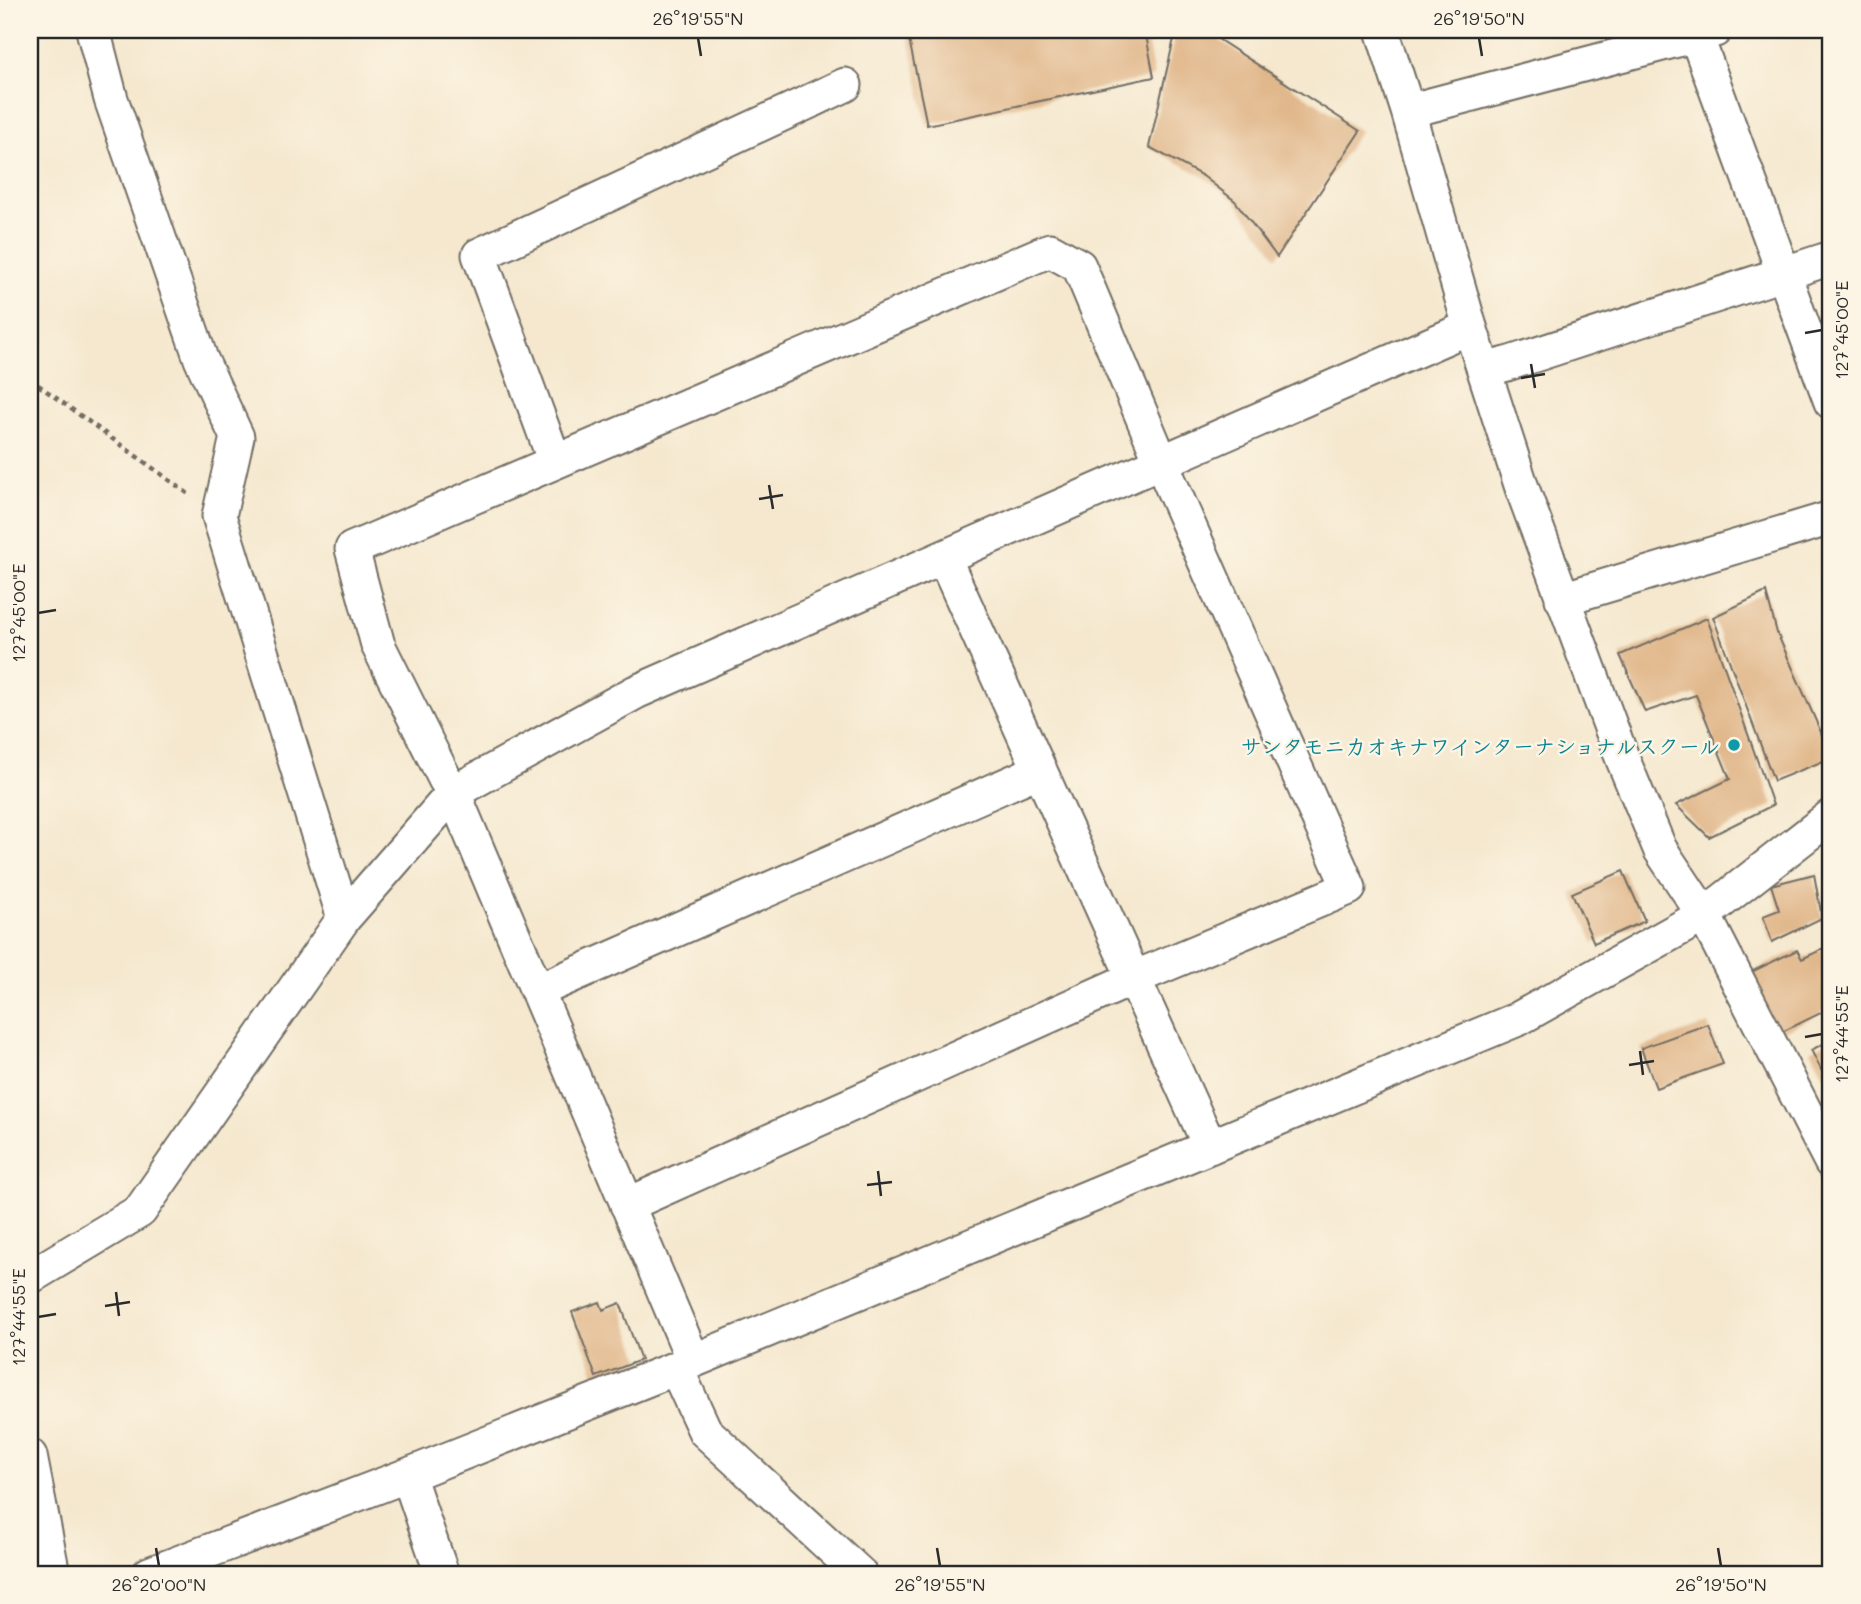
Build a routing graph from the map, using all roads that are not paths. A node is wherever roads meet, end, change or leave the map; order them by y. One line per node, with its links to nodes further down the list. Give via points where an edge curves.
1 (93, 30): 20 (street, via 111,99 201,359 237,437 219,516)
2 (1382, 30): 5 (street)
3 (1702, 32): 5 (street); 7 (street)
4 (845, 85): 11 (street, via 478,255)
5 (1408, 111): 8 (street)
6 (1831, 258): 7 (street)
7 (1784, 274): 9 (street); 10 (street)
8 (1470, 327): 9 (street); 12 (street)
9 (1484, 370): 15 (street)
10 (1831, 402)
11 (555, 462): 12 (street, via 1050,250 1079,266); 17 (street, via 352,549 378,645)
12 (1162, 463): 14 (street); 21 (street, via 1349,888)
13 (1831, 517): 15 (street)
14 (944, 558): 16 (street); 17 (street, via 636,692)
15 (1562, 599): 19 (street, via 1660,849)
16 (1040, 770): 21 (street); 22 (street)
17 (454, 792): 20 (street); 22 (street)
18 (1831, 816): 19 (street)
19 (1704, 915): 23 (street, via 1518,1019); 24 (street)
20 (344, 918): 26 (street, via 140,1211)
21 (1134, 978): 23 (street); 25 (street)
22 (537, 990): 25 (street)
23 (1210, 1147): 27 (street)
24 (1831, 1162)
25 (627, 1205): 27 (street)
26 (30, 1277)
27 (685, 1365): 29 (street); 33 (street, via 705,1431)
28 (30, 1456): 30 (street)
29 (408, 1475): 31 (street); 32 (street)
30 (52, 1574)
31 (149, 1574)
32 (442, 1574)
33 (860, 1574)

